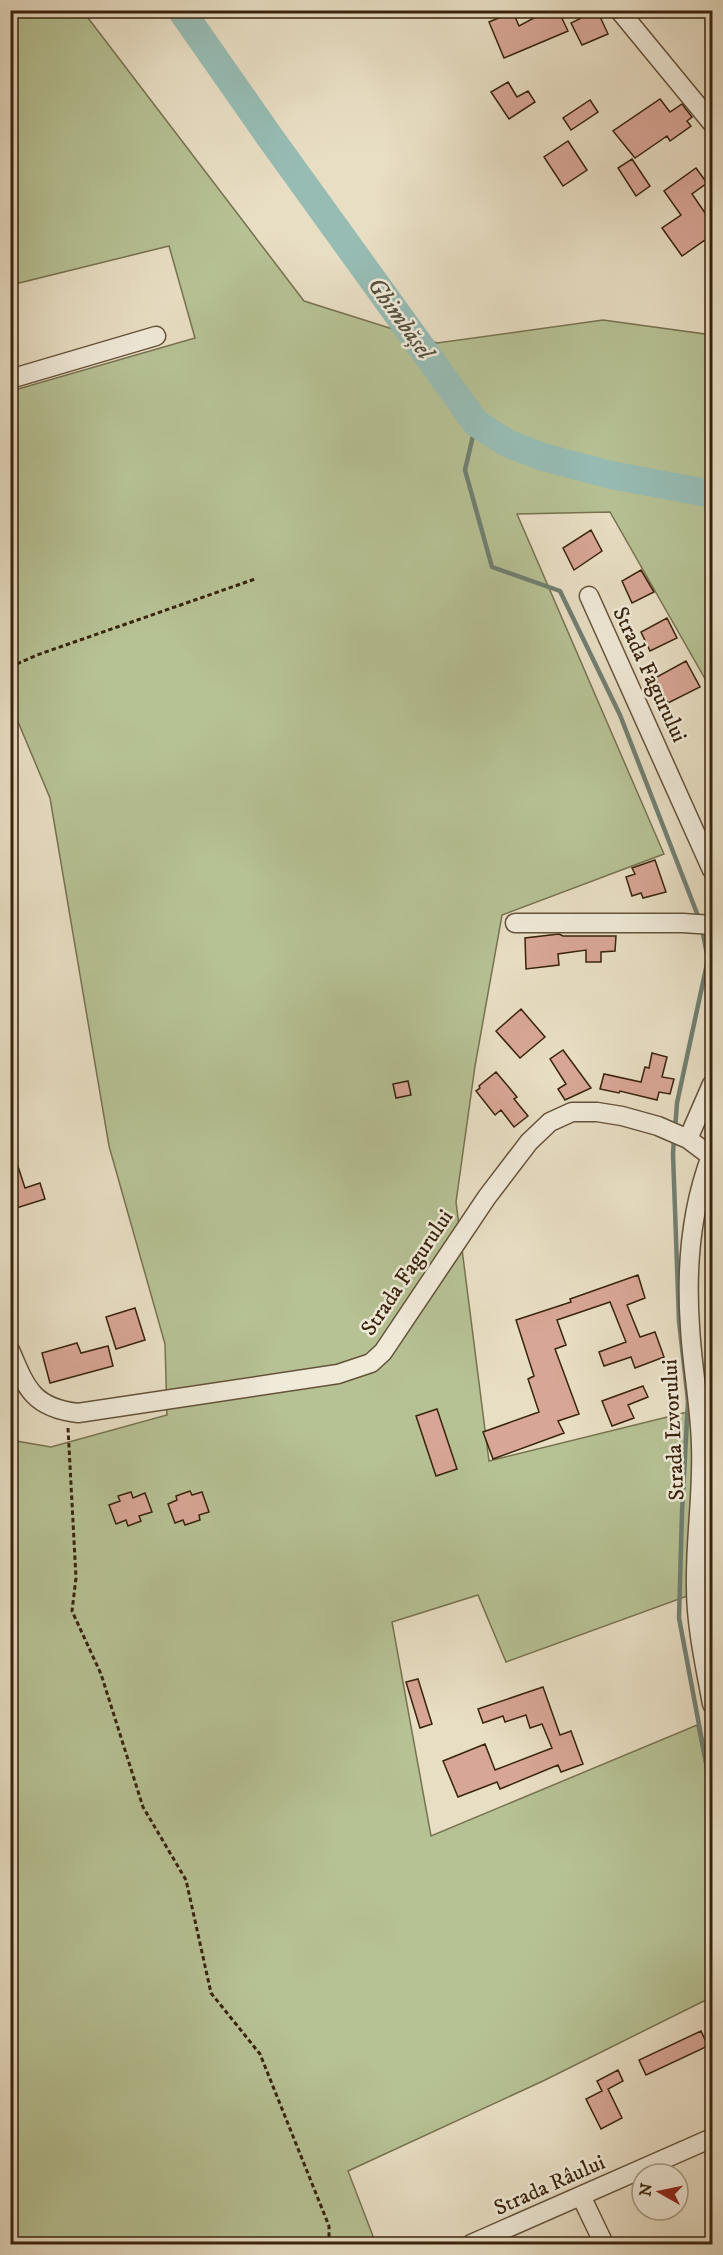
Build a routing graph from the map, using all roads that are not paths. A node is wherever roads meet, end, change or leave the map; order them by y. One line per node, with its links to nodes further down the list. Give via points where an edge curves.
1 (619, 10): 2 (street)
2 (712, 123)
3 (156, 336): 4 (street)
4 (10, 379)
5 (589, 596): 6 (street, Strada Fagurului)
6 (712, 870)
7 (515, 923): 8 (street)
8 (705, 925)
9 (712, 1084): 10 (street)
10 (679, 1135): 11 (street, Strada Fagurului); 12 (street, Strada Fagurului, via 639,1120 597,1112 572,1112 550,1122 487,1197 382,1352 370,1363 338,1374 78,1413 46,1405 33,1396)
11 (712, 1156): 13 (street, Strada Izvorului, via 698,1196 690,1260 690,1327 701,1445 696,1596)
12 (10, 1350)
13 (712, 1704)
14 (712, 2138): 15 (street, Strada Râului)
15 (581, 2196): 16 (street, Strada Râului); 17 (street)
16 (471, 2244)
17 (604, 2244)

